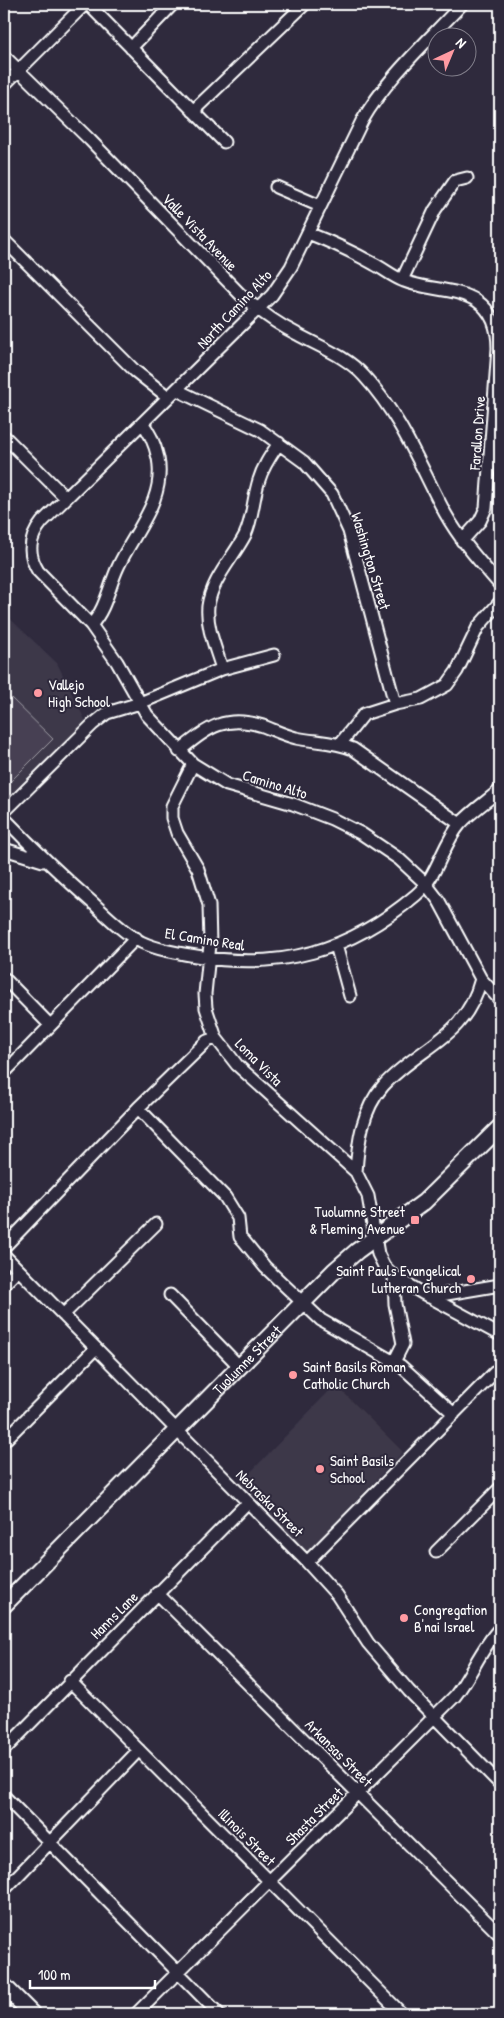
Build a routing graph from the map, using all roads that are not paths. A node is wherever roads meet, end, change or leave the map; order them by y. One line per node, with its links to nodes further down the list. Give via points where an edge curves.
1 (86, 4): 5 (street); 7 (street)
2 (173, 4): 5 (street)
3 (305, 4): 9 (street)
4 (462, 4): 13 (street, North Camino Alto, via 395,73 374,100)
5 (131, 48): 9 (street)
6 (4, 56): 7 (street, Valle Vista Avenue)
7 (18, 70): 8 (street); 17 (street, Valle Vista Avenue)
8 (4, 84)
9 (192, 111): 10 (street)
10 (224, 142)
11 (467, 178): 16 (street, via 455,182 435,210)
12 (276, 187): 13 (street)
13 (320, 206): 14 (street, North Camino Alto)
14 (308, 233): 16 (street, Farallon Drive, via 338,245); 17 (street, North Camino Alto, via 291,267)
15 (4, 240): 18 (street, Washington Street, via 135,371)
16 (402, 280): 23 (street, Farallon Drive, via 468,296 485,308 496,328 498,348 486,508 480,521)
17 (258, 309): 18 (street, North Camino Alto); 23 (street, Valle Vista Avenue, via 295,334 342,357 364,376 410,441)
18 (172, 393): 19 (street, North Camino Alto); 21 (street, Washington Street, via 260,430)
19 (142, 423): 22 (street, North Camino Alto); 27 (street, via 156,453 159,486 150,511 115,573 100,616)
20 (4, 436): 22 (street)
21 (279, 443): 29 (street, via 265,463 249,526 219,578 209,603 209,622); 31 (street, Washington Street, via 320,479 343,517)
22 (66, 498): 24 (street, North Camino Alto, via 42,522 30,540 34,564)
23 (462, 541): 25 (street, Valle Vista Avenue)
24 (49, 584): 27 (street, Camino Alto)
25 (500, 585)
26 (500, 602): 31 (street, via 478,627 447,685 420,699)
27 (92, 625): 30 (street, Camino Alto)
28 (274, 655): 29 (street)
29 (222, 669): 30 (street)
30 (140, 703): 33 (street, Camino Alto); 36 (street, via 99,718)
31 (395, 704): 32 (street, via 364,714)
32 (340, 744): 33 (street, via 297,738 248,722 231,721 206,730); 38 (street, via 353,749)
33 (179, 751): 34 (street, Camino Alto)
34 (193, 764): 41 (street, Camino Alto, via 226,785 293,804 346,826 399,859); 44 (street, Loma Vista, via 172,806 172,818 204,884 211,925)
35 (500, 791): 38 (street, El Camino Real)
36 (4, 812)
37 (4, 818): 40 (street, El Camino Real)
38 (460, 824): 41 (street, El Camino Real)
39 (4, 849): 40 (street)
40 (47, 862): 42 (street, El Camino Real)
41 (426, 884): 43 (street, El Camino Real, via 381,923); 46 (street, Camino Alto, via 453,923)
42 (136, 938): 44 (street, El Camino Real, via 169,951); 49 (street)
43 (336, 945): 44 (street, El Camino Real, via 288,960 254,962); 47 (street)
44 (208, 958): 50 (street, Loma Vista, via 206,1008)
45 (4, 978): 49 (street)
46 (482, 979): 48 (street, Camino Alto); 54 (street, via 472,1006 459,1024 393,1077 377,1094 364,1121)
47 (350, 996)
48 (500, 1000)
49 (50, 1025): 51 (street)
50 (216, 1038): 52 (street, via 207,1041); 54 (street, Loma Vista, via 237,1066)
51 (4, 1073)
52 (138, 1108): 57 (street); 65 (street, via 225,1197 238,1218 244,1242)
53 (500, 1128): 56 (main road, Tuolumne Street, via 447,1182)
54 (356, 1172): 56 (street, Loma Vista, via 368,1196)
55 (156, 1224): 66 (street)
56 (376, 1239): 60 (street, Loma Vista, via 378,1256); 65 (main road, Tuolumne Street, via 347,1258)
57 (4, 1247)
58 (4, 1255): 59 (street, Nebraska Street)
59 (18, 1270): 61 (street); 66 (street, Nebraska Street)
60 (394, 1276): 64 (street); 69 (street, via 395,1304 403,1344)
61 (4, 1284)
62 (500, 1285): 64 (street)
63 (170, 1295): 70 (street)
64 (429, 1296): 67 (street)
65 (301, 1303): 69 (street, via 321,1320); 70 (main road, Tuolumne Street)
66 (63, 1315): 68 (street, Nebraska Street)
67 (500, 1335)
68 (96, 1348): 73 (street, Nebraska Street); 74 (street)
69 (394, 1362): 72 (street)
70 (239, 1366): 73 (main road, Tuolumne Street)
71 (500, 1367): 72 (street)
72 (454, 1414): 78 (street)
73 (176, 1430): 76 (street, Nebraska Street); 80 (main road, Tuolumne Street)
74 (4, 1441)
75 (500, 1488): 77 (street)
76 (248, 1502): 78 (street, Nebraska Street); 79 (street, Hanns Lane)
77 (436, 1552)
78 (307, 1562): 83 (street, Nebraska Street, via 337,1595 368,1643)
79 (157, 1593): 82 (street, Hanns Lane); 87 (street, Arkansas Street)
80 (4, 1603)
81 (500, 1628): 83 (street, Shasta Street, via 487,1642 465,1684)
82 (70, 1681): 84 (street, Hanns Lane); 85 (street, Illinois Street)
83 (434, 1717): 86 (street, Nebraska Street); 87 (street, Shasta Street)
84 (4, 1750)
85 (139, 1750): 89 (street); 90 (street, Illinois Street)
86 (500, 1784)
87 (358, 1793): 90 (street, Shasta Street); 92 (street, Arkansas Street)
88 (4, 1796): 89 (street)
89 (50, 1842): 91 (street); 93 (street)
90 (270, 1881): 93 (street, Shasta Street); 95 (street, Illinois Street)
91 (4, 1890)
92 (500, 1935)
93 (178, 1972): 97 (street, Shasta Street); 98 (street)
94 (4, 1986): 96 (main road)
95 (398, 2013)
96 (32, 2014)
97 (136, 2014)
98 (219, 2014)

